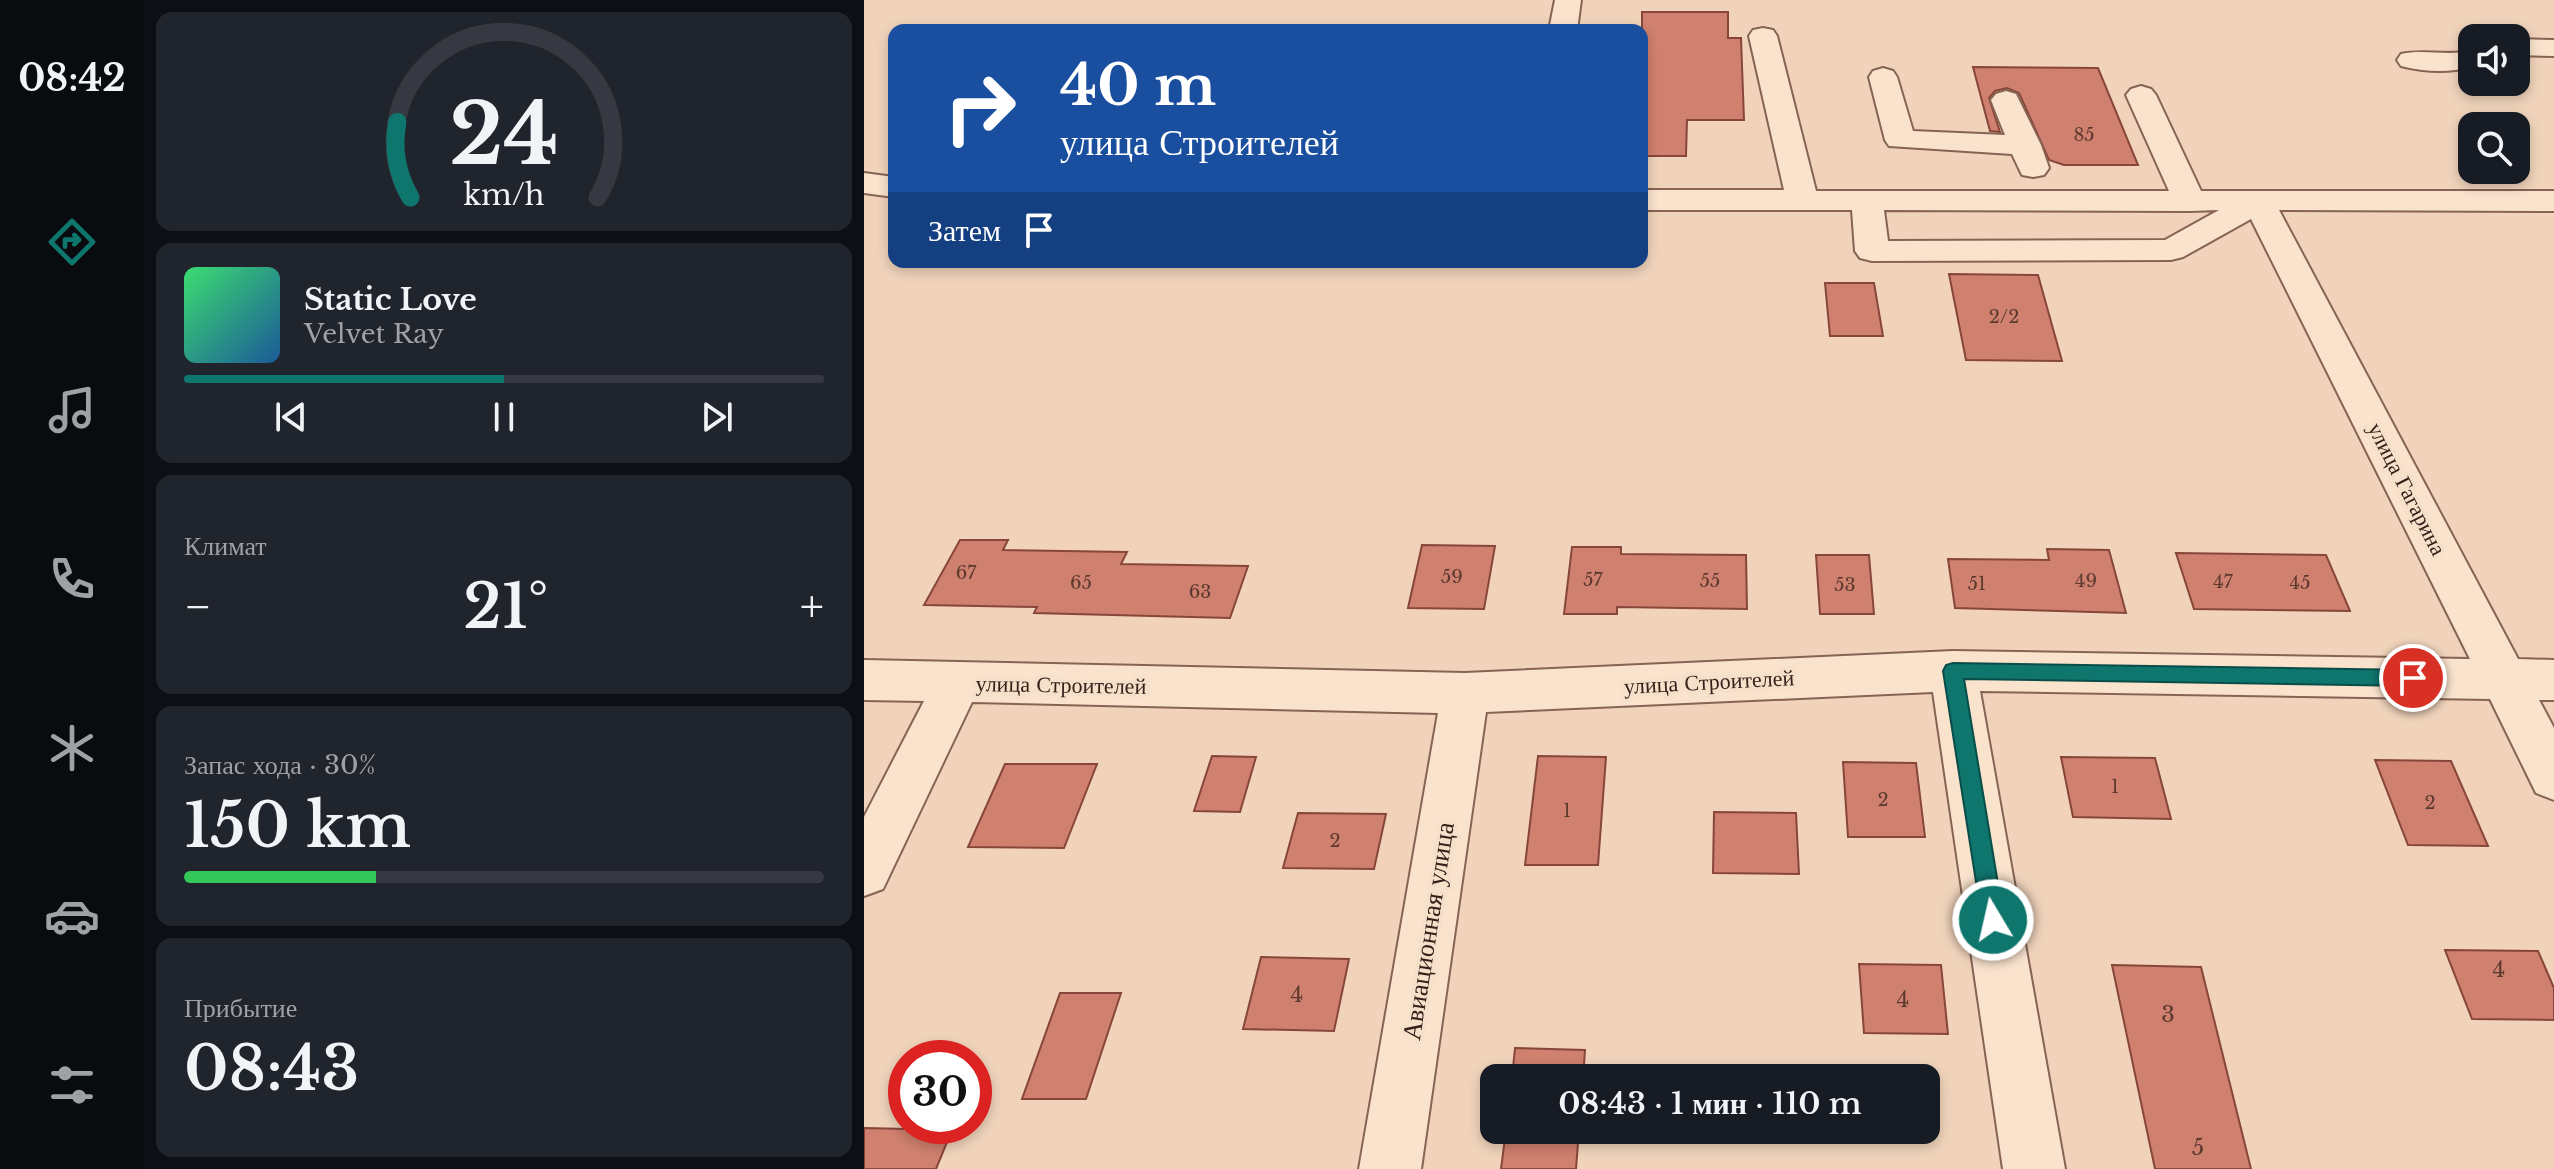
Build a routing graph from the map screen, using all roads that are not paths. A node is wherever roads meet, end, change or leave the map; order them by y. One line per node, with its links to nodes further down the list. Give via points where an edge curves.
1 (1568, 0): 2 (street)
2 (1564, 24)
3 (1763, 36): 15 (street)
4 (2530, 47): 5 (street)
5 (2554, 48)
6 (2411, 60): 7 (street)
7 (2458, 62)
8 (1883, 77): 11 (street, via 1900,140)
9 (2141, 95): 18 (street)
10 (2006, 100): 11 (street)
11 (2026, 145): 17 (street, via 2034,172)
12 (864, 183): 13 (street)
13 (888, 186)
14 (1648, 200): 15 (street)
15 (1802, 200): 16 (street)
16 (1867, 200): 17 (street); 19 (street, via 1872,251 2171,250)
17 (2079, 200): 18 (street)
18 (2190, 201): 19 (street)
19 (2258, 201): 20 (street); 22 (street, улица Гагарина)
20 (2554, 201)
21 (1953, 671): 22 (street, улица Строителей); 26 (street, улица Строителей); 30 (street)
22 (2505, 679): 24 (street, улица Строителей); 27 (street, улица Гагарина)
23 (864, 680): 25 (street, улица Строителей)
24 (2554, 680)
25 (958, 683): 26 (street, улица Строителей); 28 (street)
26 (1465, 693): 29 (street, Авиационная улица)
27 (2554, 777)
28 (864, 871)
29 (1390, 1169)
30 (2034, 1169)

